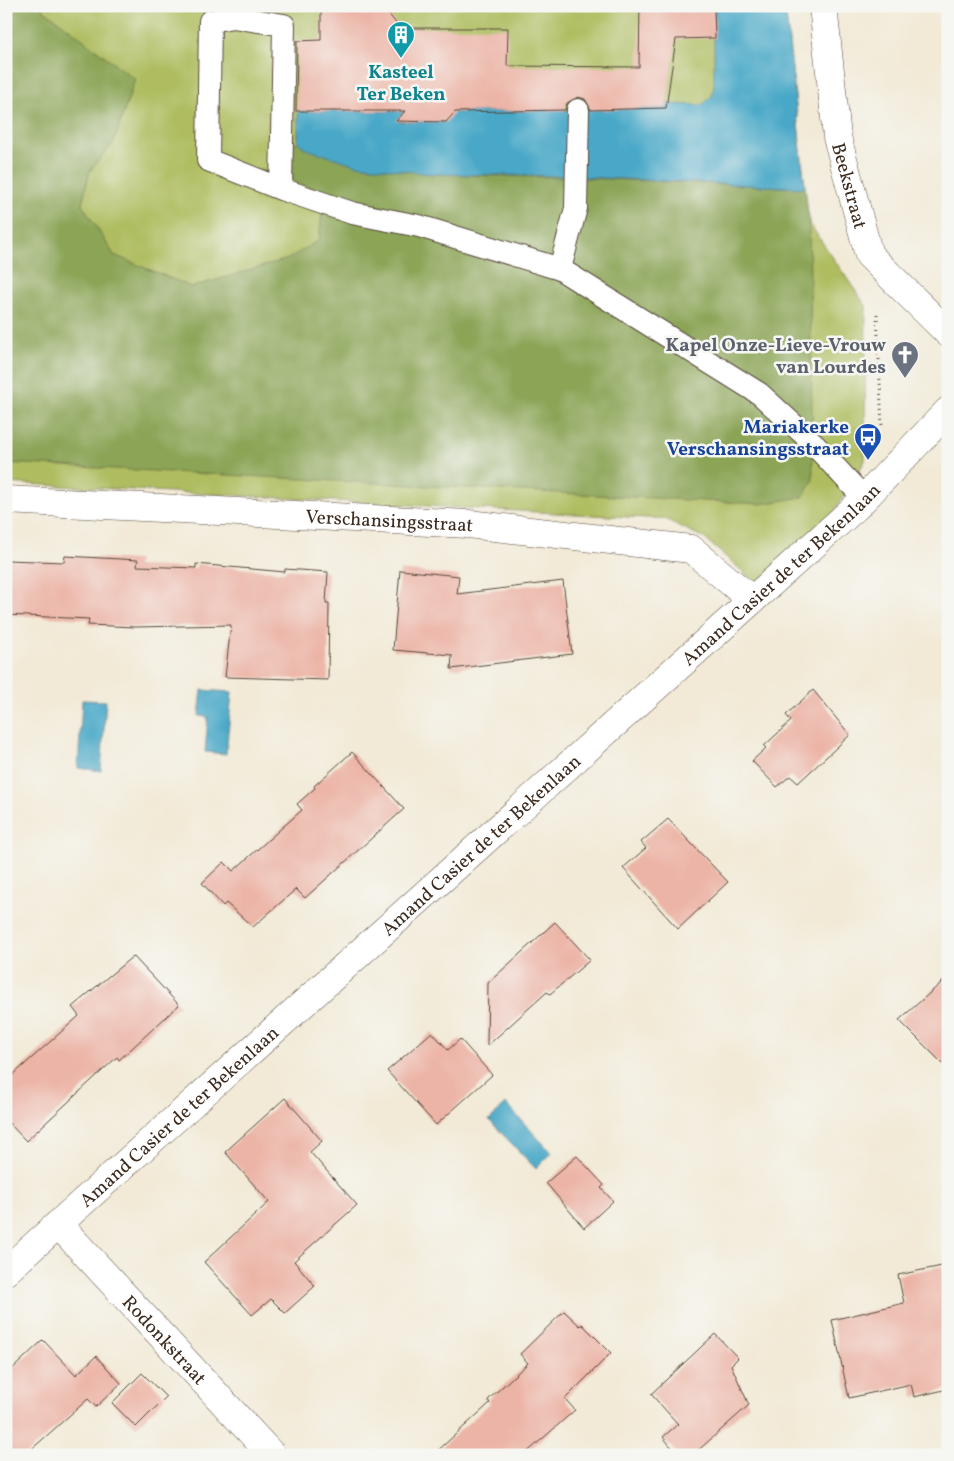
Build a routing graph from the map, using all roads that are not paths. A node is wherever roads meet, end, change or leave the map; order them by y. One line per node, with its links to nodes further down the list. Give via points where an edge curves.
1 (823, 6): 6 (street, Beekstraat, via 838,137 869,255)
2 (210, 14): 4 (lane, via 208,160); 4 (lane, via 284,25)
3 (578, 110): 5 (lane, via 576,208)
4 (281, 189): 5 (lane, via 352,214 419,226)
5 (560, 269): 8 (lane, via 760,394 808,438)
6 (948, 333)
7 (948, 411): 8 (street, Amand Casier de ter Bekenlaan)
8 (864, 498): 10 (street, Amand Casier de ter Bekenlaan)
9 (6, 500): 10 (street, Verschansingsstraat, via 468,524 691,549)
10 (752, 600): 11 (street, Amand Casier de ter Bekenlaan)
11 (59, 1225): 12 (street, Amand Casier de ter Bekenlaan); 13 (street, Rodonkstraat)
12 (6, 1271)
13 (272, 1455)

